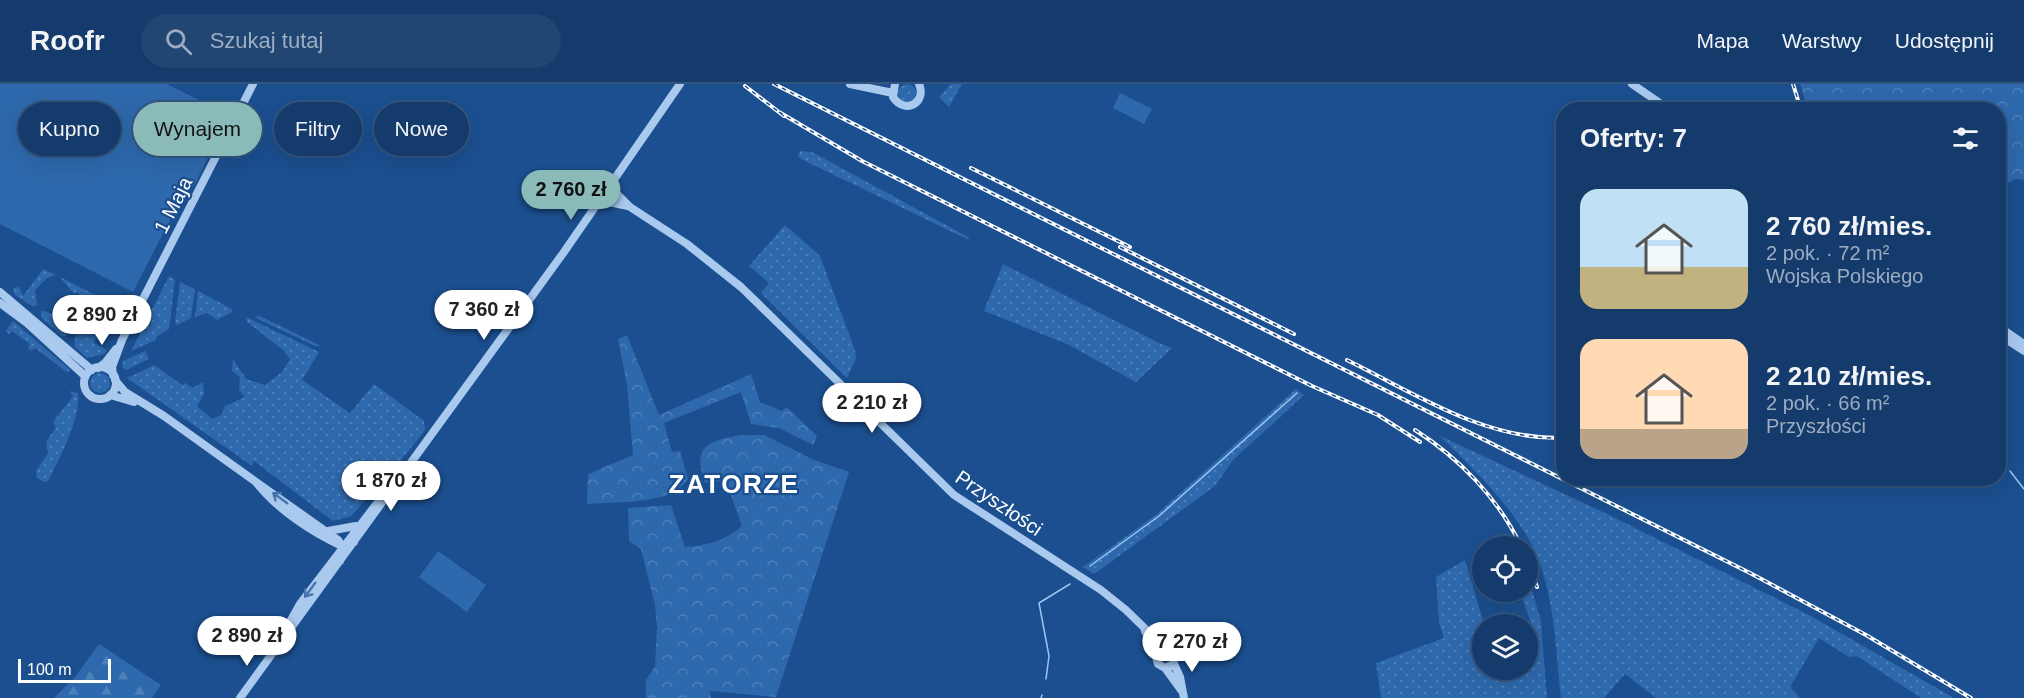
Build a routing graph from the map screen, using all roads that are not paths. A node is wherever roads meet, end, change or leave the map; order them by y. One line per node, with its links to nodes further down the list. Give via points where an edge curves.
1 (253, 84): 16 (street, 1 Maja)
2 (680, 84): 9 (street)
3 (850, 84): 7 (street)
4 (895, 84): 7 (street)
5 (919, 84): 7 (street, via 921,95 911,106 898,104)
6 (1632, 84): 8 (street)
7 (893, 93)
8 (1658, 102)
9 (612, 184): 10 (street); 11 (street, Przyszłości)
10 (598, 204): 11 (street, Przyszłości, via 609,201); 24 (street)
11 (630, 207): 32 (street, Przyszłości, via 741,287 954,495 1101,590 1126,609)
12 (0, 292): 19 (street)
13 (0, 303): 20 (street)
14 (2006, 332): 17 (street)
15 (2006, 339): 18 (street)
16 (122, 340): 19 (street, 1 Maja, via 105,363); 21 (street, 1 Maja, via 112,367)
17 (2024, 344)
18 (2024, 351)
19 (95, 369): 20 (street); 21 (street, via 107,369)
20 (86, 376): 22 (street, via 85,389 90,396 99,399)
21 (114, 378): 22 (street); 23 (street)
22 (110, 395): 23 (street)
23 (142, 404): 26 (street)
24 (398, 479): 25 (street); 27 (street)
25 (357, 526): 26 (street); 28 (street)
26 (326, 535): 28 (street); 30 (street)
27 (355, 542): 28 (street); 29 (street)
28 (342, 546): 29 (street); 30 (street)
29 (340, 563): 31 (street)
30 (328, 565): 31 (street, one-way to 31, via 300,604)
31 (275, 650): 36 (street)
32 (1161, 651): 33 (street, via 1174,653); 34 (street, via 1158,664)
33 (1174, 664): 34 (street); 35 (street)
34 (1165, 668): 35 (street)
35 (1183, 695)
36 (240, 698)

